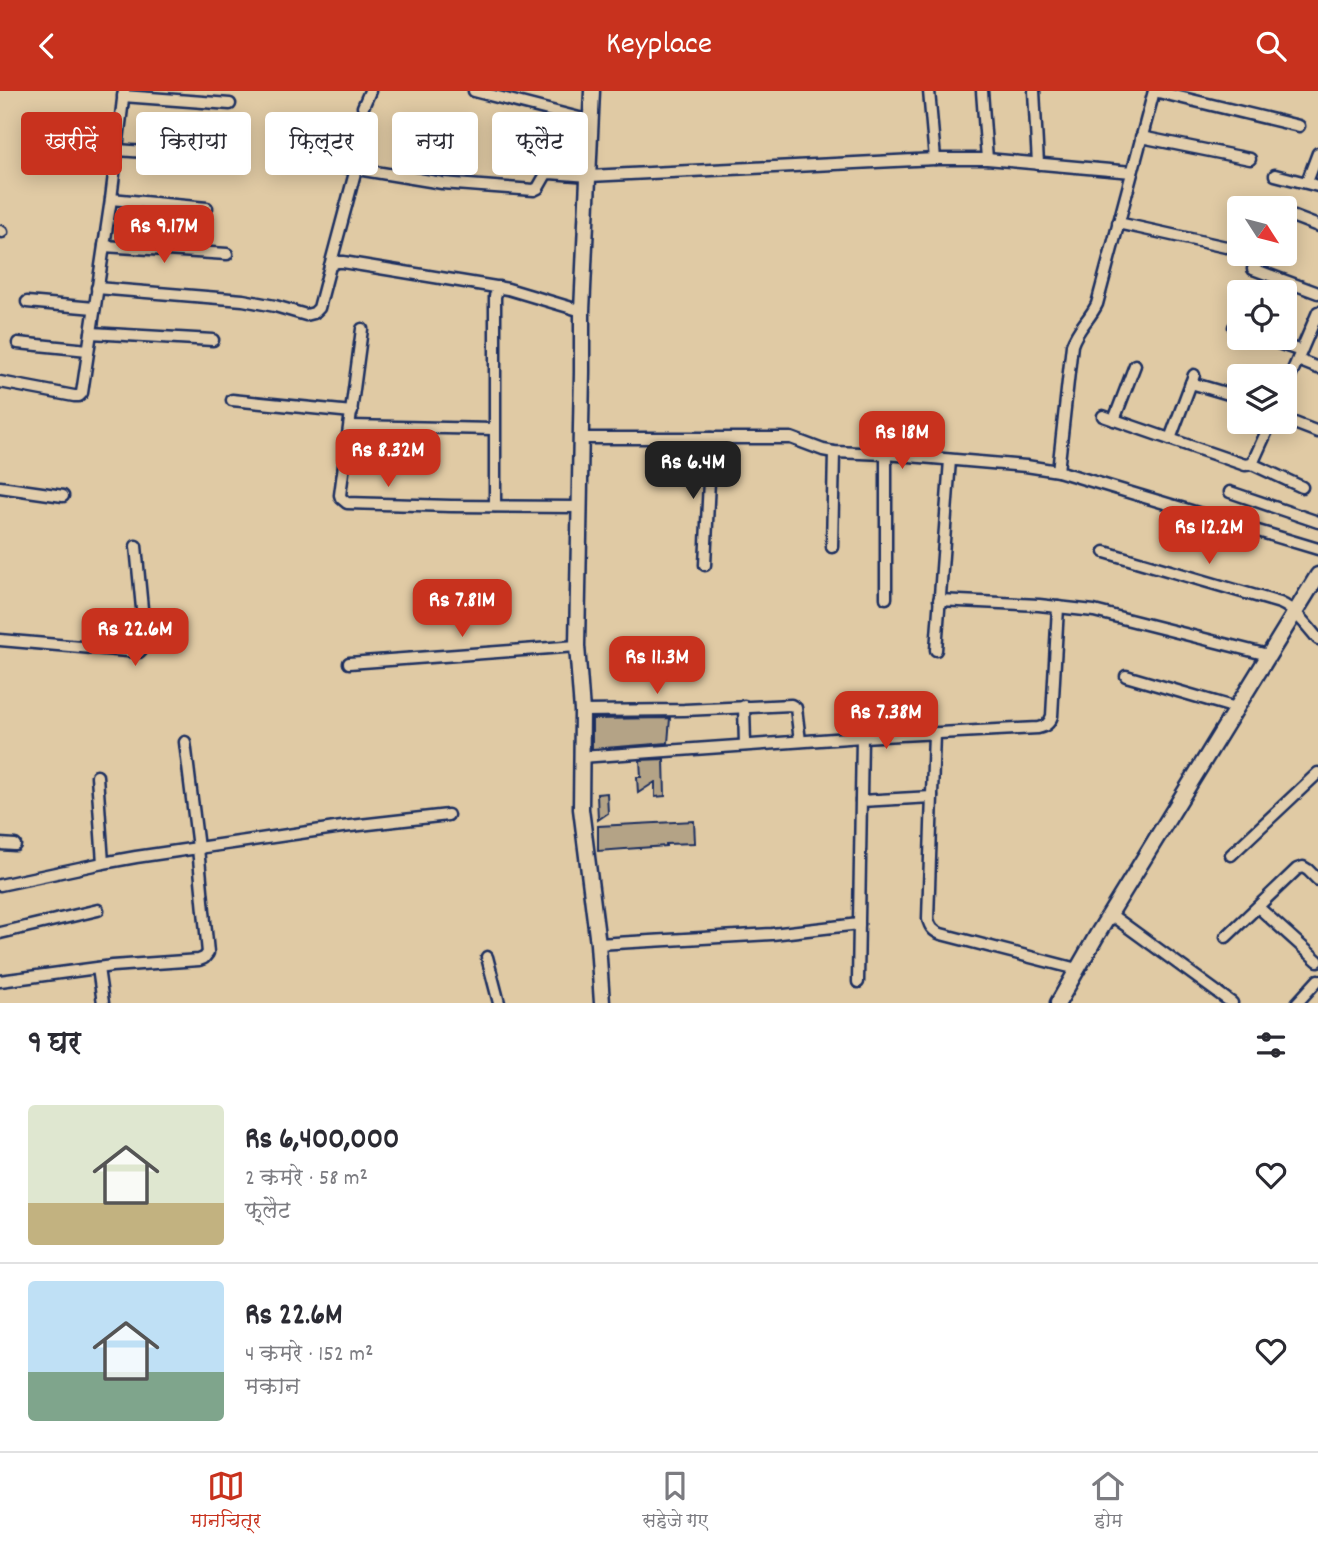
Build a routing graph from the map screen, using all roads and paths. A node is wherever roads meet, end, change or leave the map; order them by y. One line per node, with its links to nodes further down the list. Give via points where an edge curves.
1 (370, 91): 13 (street)
2 (474, 91): 10 (street)
3 (592, 91): 15 (street)
4 (929, 91): 19 (street)
5 (982, 91): 20 (street)
6 (1034, 91): 22 (street)
7 (1154, 91): 12 (street); 17 (street)
8 (1214, 91): 12 (street)
9 (124, 94): 11 (street); 14 (street)
10 (503, 95): 15 (street)
11 (230, 104)
12 (1211, 104): 16 (street)
13 (363, 107)
14 (122, 112)
15 (591, 121): 28 (street)
16 (1299, 126)
17 (1142, 137): 21 (street); 23 (street)
18 (1318, 153): 29 (street)
19 (935, 159): 20 (street); 28 (street)
20 (988, 159): 22 (street)
21 (1250, 159)
22 (1038, 164): 23 (street)
23 (1132, 172): 34 (street)
24 (378, 173): 28 (street, via 534,190 548,173)
25 (114, 175): 31 (street)
26 (354, 175): 39 (street)
27 (1275, 175): 29 (street)
28 (589, 176): 46 (street)
29 (1307, 182): 30 (street)
30 (1318, 186)
31 (111, 199): 32 (street); 36 (street)
32 (207, 208)
33 (1297, 218): 35 (street)
34 (1118, 223): 37 (street); 76 (street, via 1097,304 1072,345)
35 (1318, 226)
36 (104, 246): 38 (street); 42 (street)
37 (1226, 247)
38 (227, 254)
39 (330, 266): 41 (street, via 343,262); 42 (street, via 319,308 306,315 243,300)
40 (1253, 269): 43 (street)
41 (499, 287): 46 (street); 66 (street, via 495,296)
42 (97, 288): 45 (street)
43 (1318, 293)
44 (27, 302): 45 (street)
45 (94, 308): 49 (street)
46 (582, 311): 70 (street)
47 (1318, 312): 54 (street)
48 (362, 329): 61 (street)
49 (91, 333): 50 (street); 52 (street)
50 (213, 340)
51 (18, 344): 52 (street)
52 (88, 350): 58 (street, via 79,396)
53 (1287, 350): 54 (street)
54 (1299, 356): 55 (street); 57 (street)
55 (1296, 364)
56 (1135, 365): 63 (street)
57 (1318, 368)
58 (0, 382)
59 (1227, 392): 71 (street, via 1193,379)
60 (232, 400): 61 (street)
61 (352, 412): 65 (street)
62 (1103, 416): 63 (street)
63 (1114, 420): 71 (street)
64 (1297, 424): 67 (street)
65 (349, 426): 66 (street); 81 (street, via 340,495 348,503)
66 (494, 429): 81 (street)
67 (1318, 432)
68 (1266, 434): 75 (street)
69 (711, 437): 70 (street); 72 (street, via 791,437); 88 (street)
70 (581, 438): 82 (street)
71 (1170, 439): 75 (street)
72 (834, 452): 73 (street); 85 (street)
73 (887, 454): 74 (street); 90 (street)
74 (950, 460): 76 (street); 91 (street)
75 (1252, 464): 78 (street)
76 (1058, 471): 86 (street)
77 (0, 487): 80 (street)
78 (1302, 487)
79 (1230, 492): 83 (street)
80 (64, 496)
81 (495, 506): 82 (street)
82 (579, 507): 96 (street)
83 (1318, 522)
84 (136, 546): 95 (street, via 145,640 139,652)
85 (832, 547)
86 (1318, 549)
87 (1105, 552): 93 (street, via 1272,600)
88 (705, 565)
89 (1318, 575): 93 (street)
90 (886, 598)
91 (939, 600): 92 (street); 97 (street)
92 (1058, 607): 98 (street, via 1094,611); 104 (street, via 1049,722 1038,728)
93 (1294, 613): 94 (street); 98 (street)
94 (1318, 639)
95 (0, 640)
96 (577, 646): 99 (street); 103 (street)
97 (936, 650)
98 (1268, 655): 102 (street)
99 (349, 663)
100 (1126, 676): 102 (street)
101 (744, 706): 103 (street); 106 (street, via 794,705); 108 (street)
102 (1236, 708): 124 (street)
103 (582, 711): 109 (street)
104 (934, 733): 105 (street); 112 (street)
105 (862, 737): 106 (street); 113 (street)
106 (800, 741): 108 (street)
107 (185, 742): 117 (street)
108 (745, 745): 109 (street)
109 (581, 757): 128 (street, via 581,809)
110 (1318, 773): 118 (street)
111 (97, 776): 119 (street)
112 (932, 797): 113 (street); 132 (street, via 930,926 941,934)
113 (861, 801): 125 (street)
114 (448, 815): 117 (street)
115 (0, 844): 116 (street)
116 (15, 845)
117 (198, 848): 119 (street); 131 (street, via 208,953 204,958)
118 (1231, 855)
119 (103, 863): 121 (street)
120 (1318, 880): 122 (street, via 1303,867 1297,869)
121 (0, 885)
122 (1258, 907): 127 (street); 130 (street)
123 (98, 910): 126 (street)
124 (1110, 914): 132 (street); 140 (street)
125 (859, 924): 128 (street); 135 (street)
126 (0, 933)
127 (1226, 937)
128 (598, 944): 138 (street)
129 (488, 957): 137 (street)
130 (1318, 961)
131 (98, 968): 134 (street); 136 (street)
132 (1077, 969): 139 (street)
133 (1318, 980): 141 (street)
134 (0, 981)
135 (858, 982)
136 (103, 1003)
137 (499, 1003)
138 (602, 1003)
139 (1058, 1003)
140 (1231, 1003)
141 (1297, 1003)

